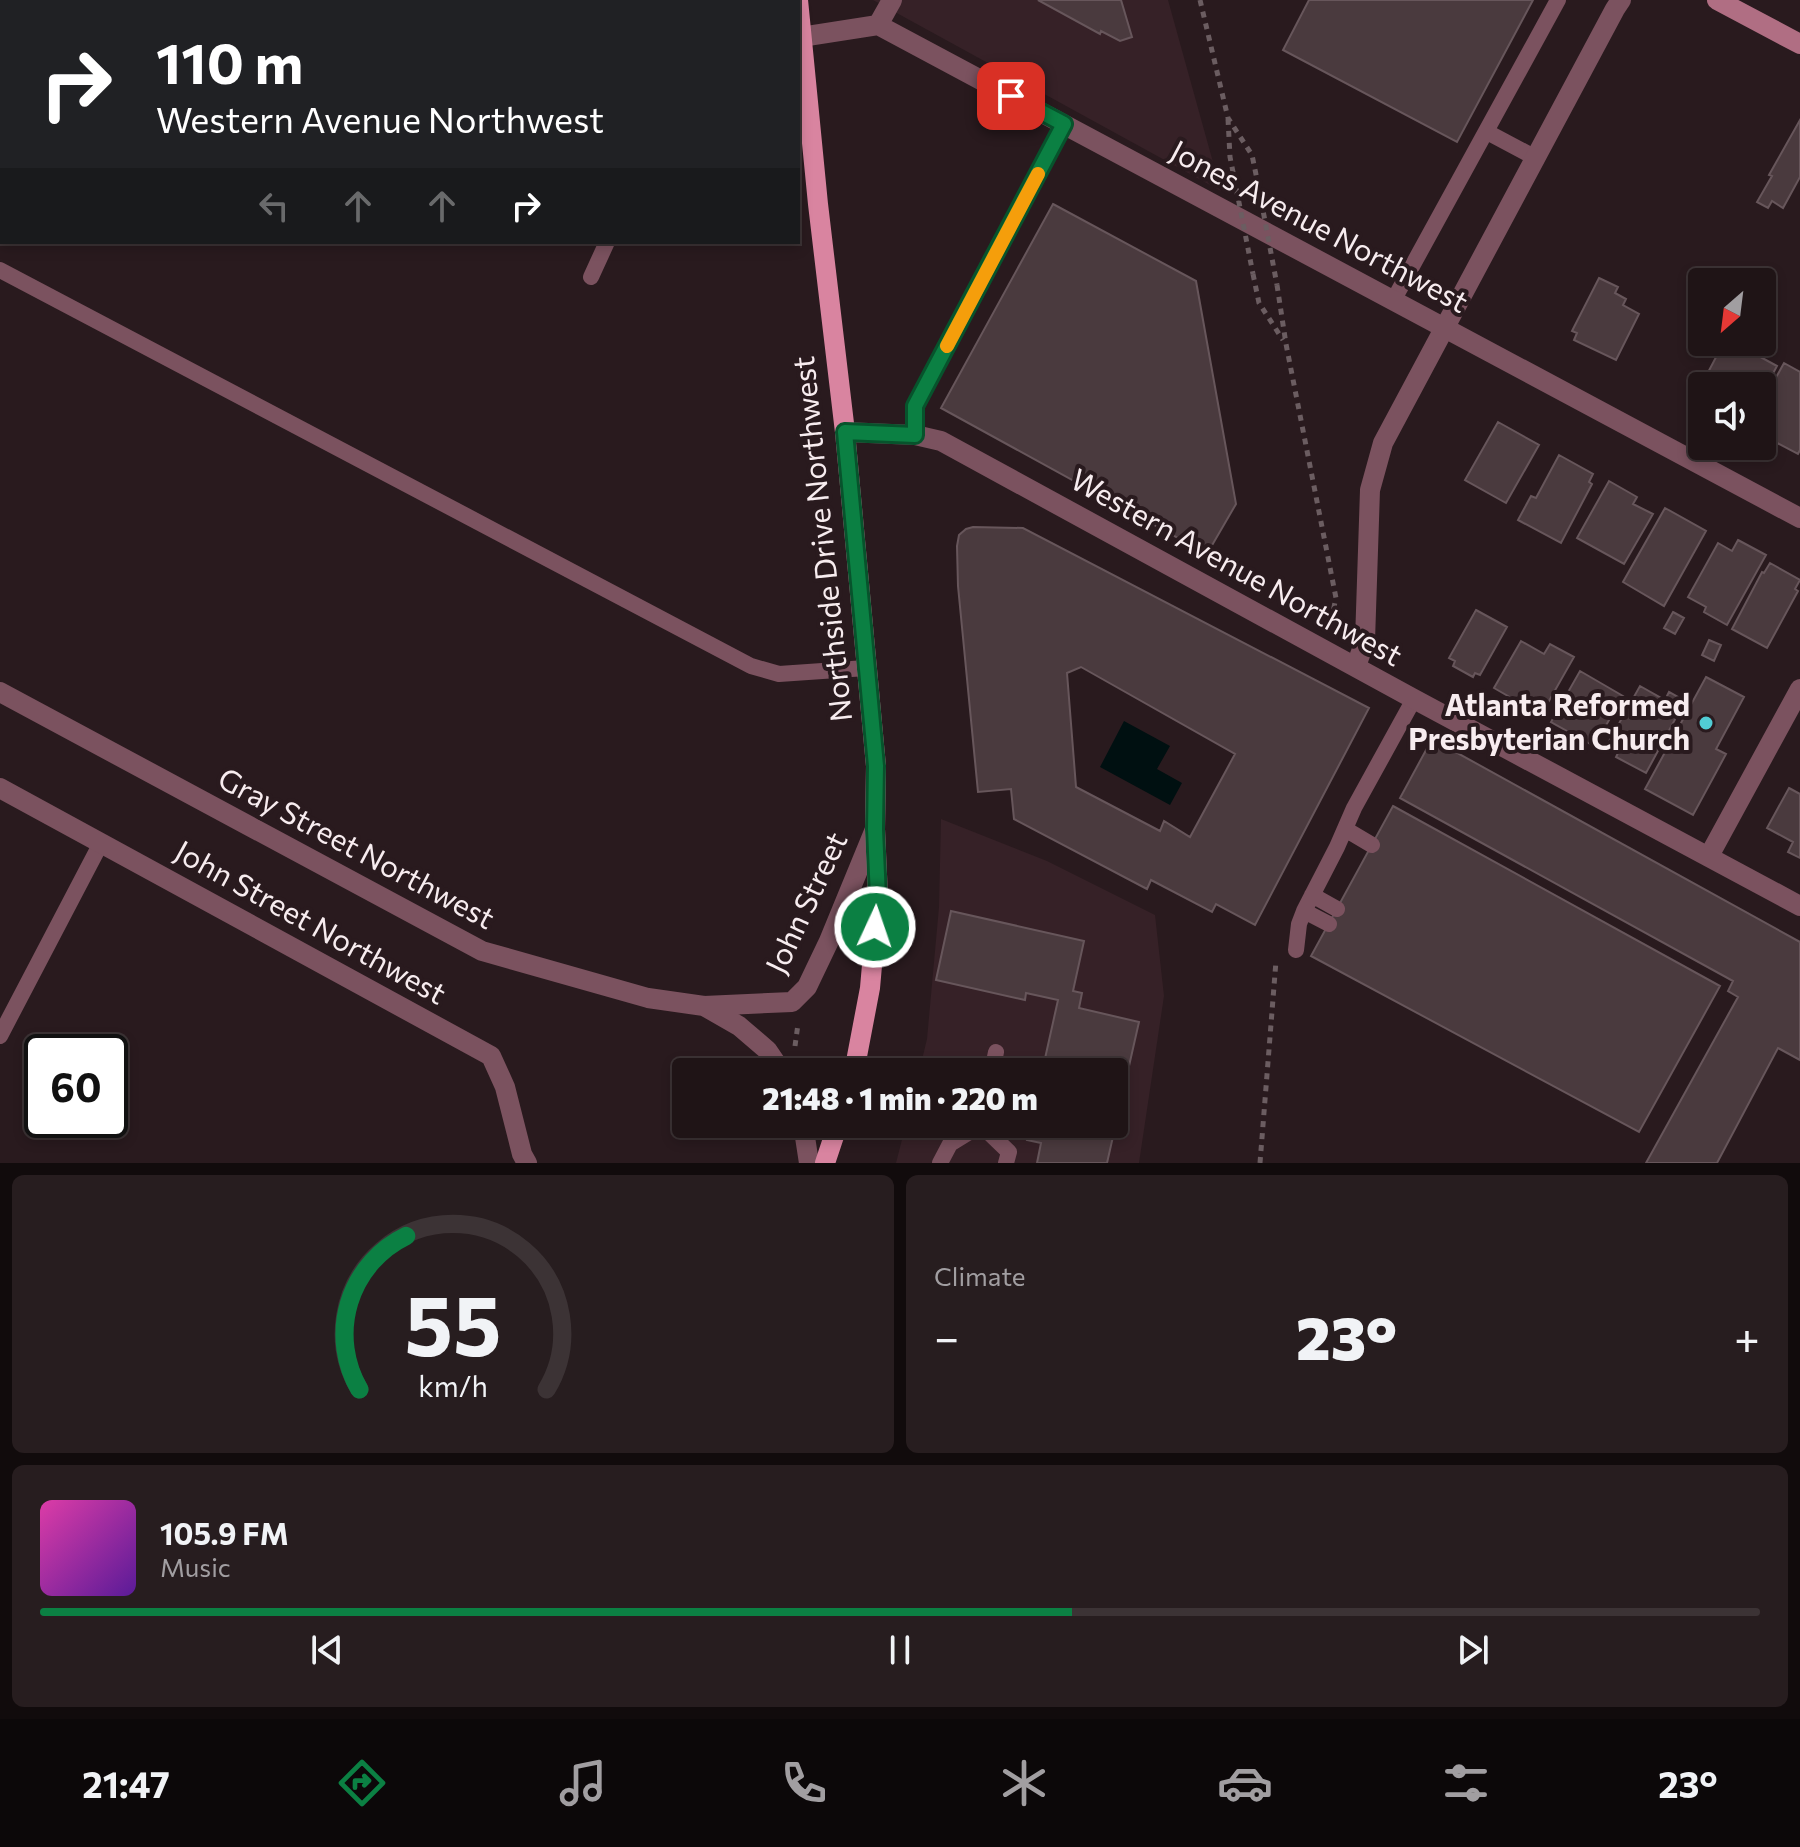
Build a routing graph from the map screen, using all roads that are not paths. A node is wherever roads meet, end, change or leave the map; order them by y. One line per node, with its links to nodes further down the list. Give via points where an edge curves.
1 (892, 0): 6 (street)
2 (1558, 0): 10 (lane)
3 (1621, 0): 11 (street)
4 (1717, 0): 8 (main road)
5 (800, 25): 7 (main road, Northside Drive Northwest)
6 (878, 25): 7 (street); 9 (street, Jones Avenue Northwest)
7 (801, 37): 17 (main road, Northside Drive Northwest)
8 (1800, 44)
9 (1064, 124): 15 (street, Jones Avenue Northwest); 18 (lane, via 915,406)
10 (1487, 132): 11 (lane); 15 (lane)
11 (1534, 157): 16 (street)
12 (606, 244): 14 (lane)
13 (0, 270): 21 (lane, via 751,666 779,674)
14 (591, 277)
15 (1393, 301): 16 (street, Jones Avenue Northwest)
16 (1443, 327): 19 (street, Jones Avenue Northwest); 20 (street, via 1383,443 1370,490 1365,641)
17 (845, 432): 18 (street, Western Avenue Northwest); 21 (main road, Northside Drive Northwest)
18 (915, 435): 20 (street, Western Avenue Northwest, via 941,441)
19 (1800, 518)
20 (1356, 666): 24 (street, Western Avenue Northwest)
21 (866, 668): 26 (main road, Northside Drive Northwest, via 876,766)
22 (1800, 689): 30 (street)
23 (0, 692): 35 (street, Gray Street Northwest, via 482,951 648,998)
24 (1414, 699): 27 (lane); 30 (street, Western Avenue Northwest)
25 (0, 788): 28 (street, John Street Northwest)
26 (875, 829): 35 (street, John Street, via 807,987 792,1002); 39 (main road, Northside Drive Northwest, via 878,897 870,988)
27 (1345, 829): 29 (lane); 31 (lane)
28 (101, 843): 36 (lane); 45 (street, John Street Northwest, via 491,1056)
29 (1372, 845)
30 (1709, 856): 32 (street, Western Avenue Northwest)
31 (1308, 903): 33 (lane); 34 (lane)
32 (1800, 906)
33 (1333, 917)
34 (1296, 950)
35 (704, 1006): 38 (street, via 739,1026)
36 (0, 1036)
37 (996, 1052): 40 (lane)
38 (772, 1058)
39 (857, 1058)
40 (995, 1058)
41 (805, 1138): 46 (street)
42 (833, 1138): 47 (main road)
43 (959, 1138): 48 (lane)
44 (995, 1138): 49 (lane, via 1009,1152)
45 (527, 1163)
46 (809, 1163)
47 (825, 1163)
48 (940, 1163)
49 (1006, 1163)

